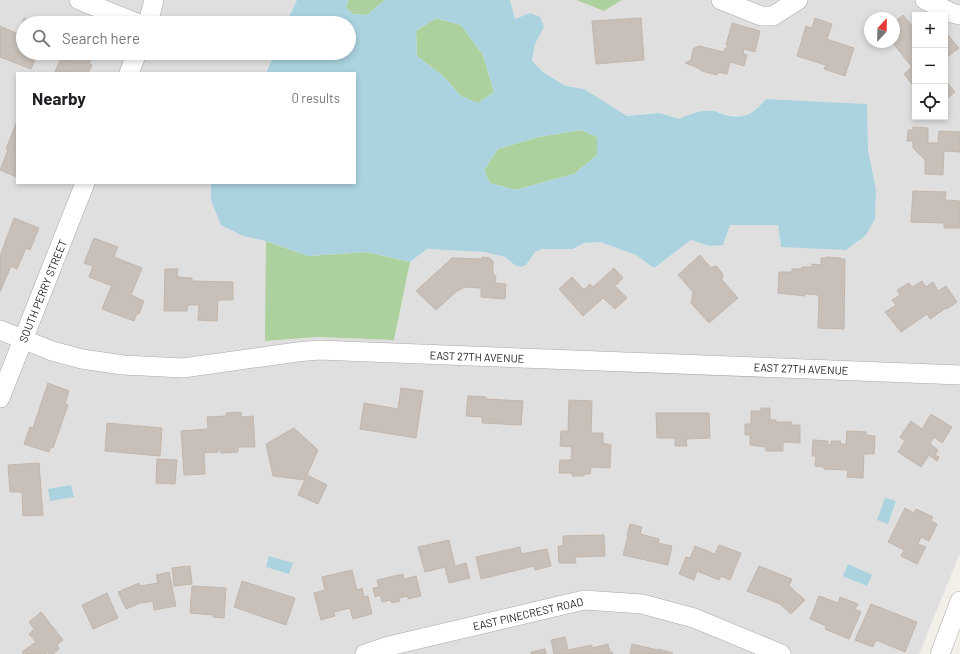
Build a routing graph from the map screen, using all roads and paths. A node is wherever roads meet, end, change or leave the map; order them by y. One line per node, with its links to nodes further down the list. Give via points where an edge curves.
1 (79, 0): 7 (street)
2 (154, 0): 8 (street)
3 (721, 0): 4 (street, via 761,16 773,16)
4 (798, 0)
5 (925, 0): 6 (street)
6 (960, 15)
7 (119, 16)
8 (150, 16)
9 (134, 60): 10 (street)
10 (129, 72)
11 (85, 184): 13 (street, SOUTH PERRY STREET)
12 (0, 330): 13 (street, EAST 27TH AVENUE)
13 (24, 340): 14 (street, EAST 27TH AVENUE, via 82,359 123,365 183,368 318,350); 15 (street, SOUTH PERRY STREET)
14 (960, 375)
15 (0, 398)
16 (960, 601): 19 (street)
17 (365, 654): 18 (street, EAST PINECREST ROAD, via 389,646 584,600 642,604 694,618)
18 (781, 654)
19 (940, 654)

